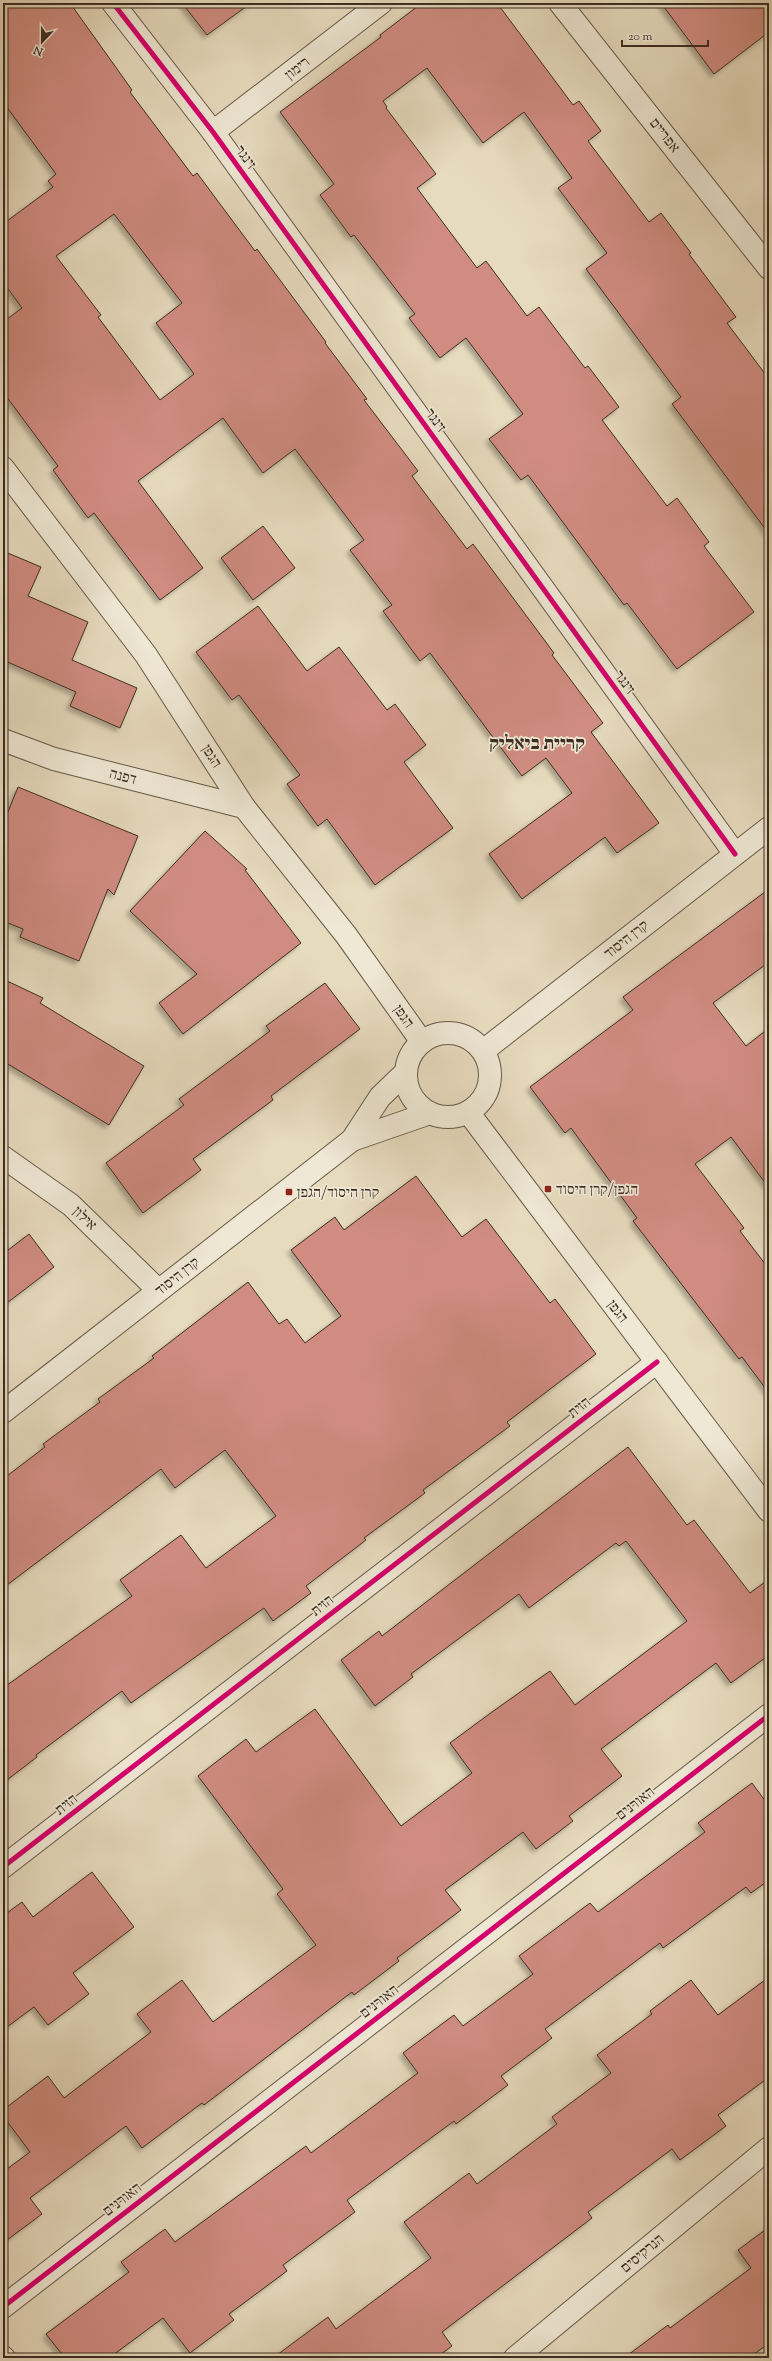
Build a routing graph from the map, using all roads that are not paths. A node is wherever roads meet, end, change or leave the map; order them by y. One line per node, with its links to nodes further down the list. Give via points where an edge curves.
1 (113, 3): 4 (street, זינגר)
2 (381, 3): 4 (street, רימון)
3 (560, 3): 5 (street, אפריים)
4 (213, 132): 10 (street, זינגר)
5 (769, 268)
6 (3, 468): 8 (street, הגפן, via 146,655)
7 (3, 740): 8 (street, דפנה, via 54,759)
8 (244, 808): 11 (street, הגפן, via 346,935)
9 (769, 828): 10 (street, קרן היסוד)
10 (735, 854): 12 (street, קרן היסוד)
11 (422, 1042): 12 (street, via 434,1035 448,1033 461,1035 473,1041); 13 (street, via 409,1061)
12 (483, 1051): 14 (street, via 489,1064 488,1085 479,1104)
13 (406, 1072): 15 (street, via 412,1095); 16 (street, קרן היסוד, via 380,1097)
14 (468, 1112): 15 (street, via 456,1116); 19 (street, הגפן)
15 (430, 1113): 16 (street, קרן היסוד)
16 (352, 1140): 18 (street, קרן היסוד)
17 (3, 1156): 18 (street, אילון, via 71,1205)
18 (158, 1290): 20 (street, קרן היסוד)
19 (657, 1362): 21 (street, הגפן); 23 (street, הזית)
20 (3, 1412)
21 (769, 1511)
22 (769, 1715): 25 (street, האורנים)
23 (3, 1868)
24 (769, 2148): 26 (street, הנרקיסים)
25 (3, 2307)
26 (515, 2358)

